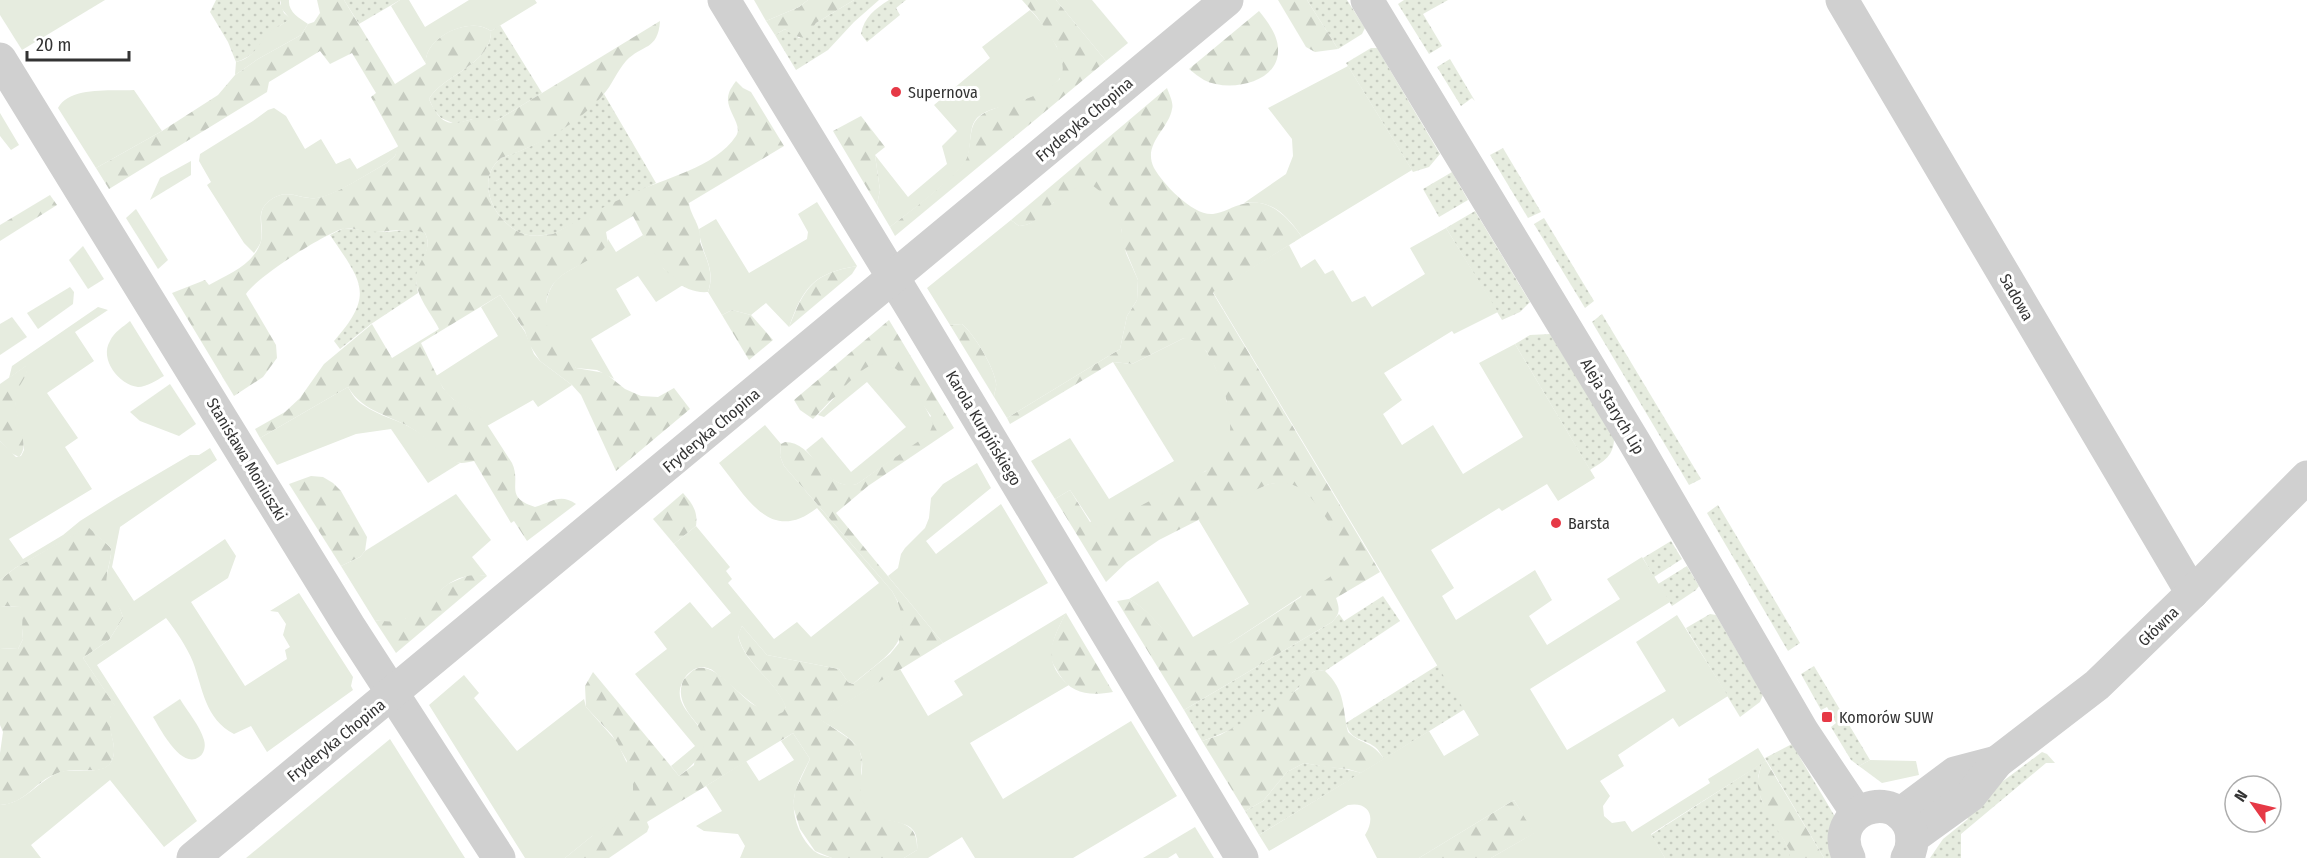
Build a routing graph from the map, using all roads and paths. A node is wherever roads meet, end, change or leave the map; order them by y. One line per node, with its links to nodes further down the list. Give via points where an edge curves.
1 (724, 0): 6 (street, Karola Kurpińskiego)
2 (1227, 0): 6 (street, Fryderyka Chopina)
3 (1367, 0): 10 (street, Aleja Starych Lip, via 1629,433 1803,732)
4 (1842, 0): 8 (street, Sadowa)
5 (0, 59): 9 (street, Stanisława Moniuszki)
6 (893, 279): 9 (street, Fryderyka Chopina); 14 (street, Karola Kurpińskiego)
7 (2307, 477): 8 (street, Główna)
8 (2192, 593): 11 (street, Główna, via 2090,691 1997,762 1970,796)
9 (394, 693): 12 (street, Fryderyka Chopina); 13 (street, Stanisława Moniuszki)
10 (1857, 813): 11 (street, via 1874,806 1892,809); 15 (street, via 1844,837)
11 (1906, 837)
12 (193, 858)
13 (499, 858)
14 (1242, 858)
15 (1849, 858)

